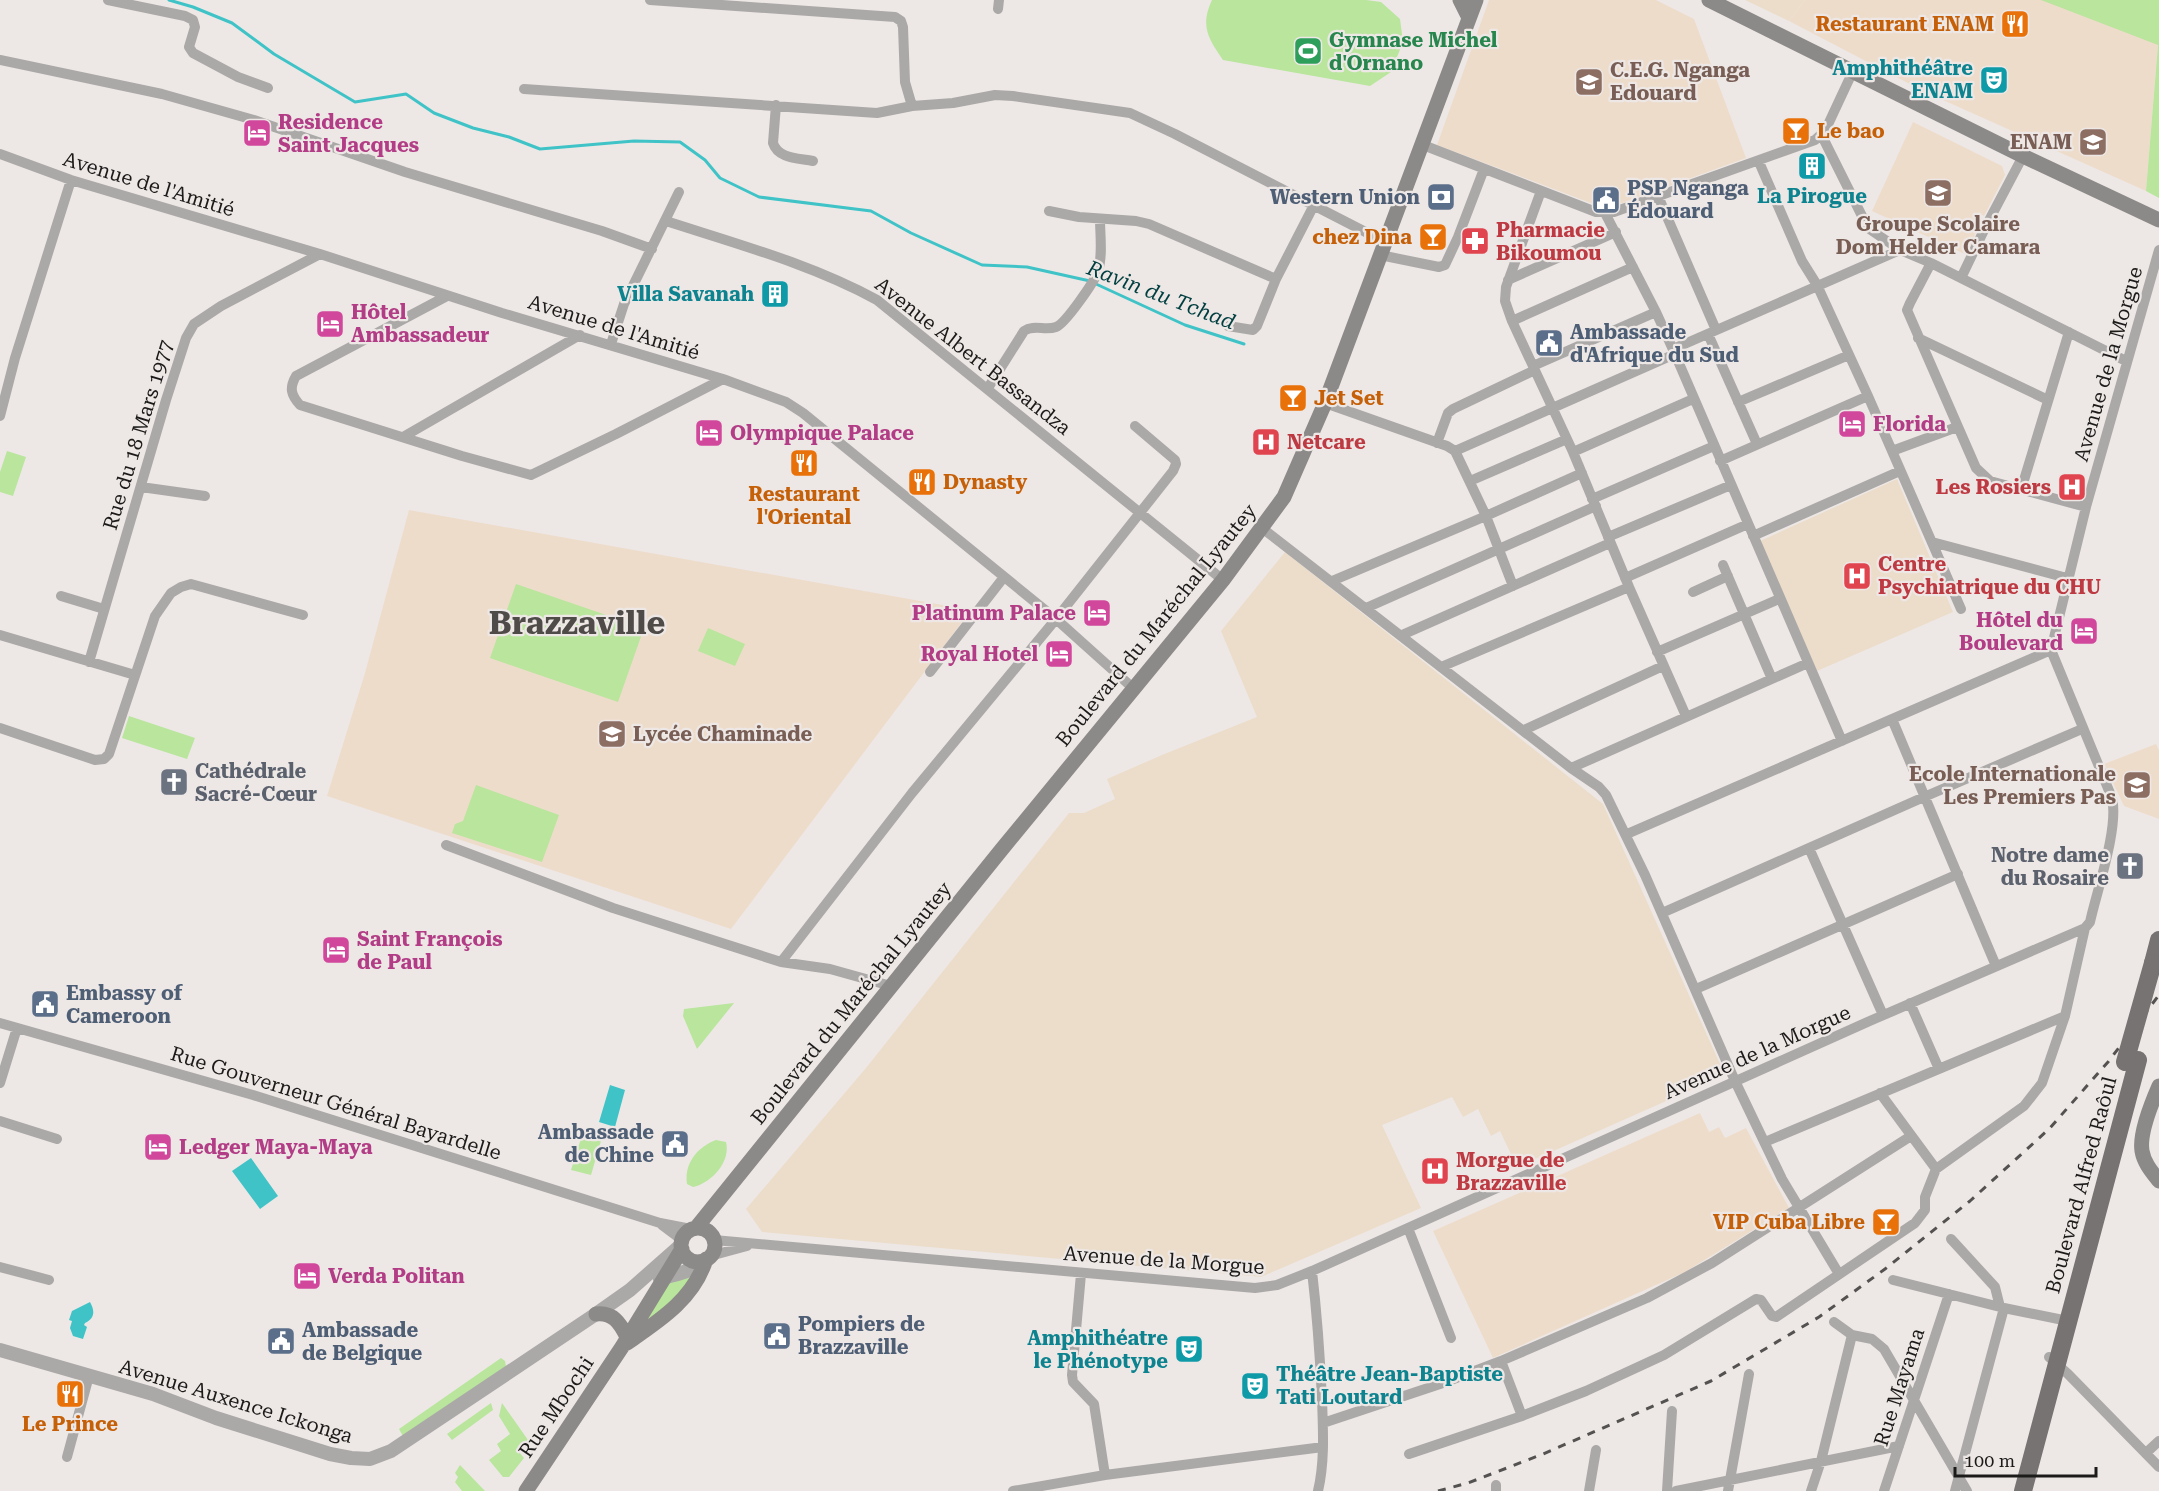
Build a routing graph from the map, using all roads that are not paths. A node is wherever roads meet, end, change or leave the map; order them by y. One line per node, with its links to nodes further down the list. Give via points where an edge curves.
1 (108, 0): 9 (street, via 193,20 195,27 189,47 192,54)
2 (650, 0): 12 (street, via 895,17 903,27 905,82)
3 (1460, 0): 6 (main road)
4 (1476, 0): 6 (main road, Boulevard du Maréchal Lyautey)
5 (1709, 0): 8 (main road)
6 (1469, 18): 14 (main road, Boulevard du Maréchal Lyautey)
7 (0, 60): 31 (street, via 162,94 254,120)
8 (1853, 71): 13 (street); 16 (main road)
9 (268, 88)
10 (524, 89): 11 (street)
11 (776, 105): 12 (street, via 877,113); 17 (street, via 774,148 781,154)
12 (912, 106): 24 (street, via 994,95 1130,113)
13 (1822, 136): 18 (street); 33 (street, via 1864,223)
14 (1423, 145): 19 (street); 32 (main road, Boulevard du Maréchal Lyautey)
15 (0, 154): 20 (street, Avenue de l'Amitié)
16 (2023, 156): 28 (main road); 38 (street)
17 (813, 161)
18 (1759, 162): 23 (street); 41 (street, via 1802,261)
19 (1484, 169): 21 (street); 32 (street, via 1444,265 1439,267)
20 (71, 180): 35 (street, Avenue de l'Amitié); 63 (street)
21 (1541, 191): 26 (street); 40 (street)
22 (679, 192): 29 (street)
23 (1658, 196): 26 (street); 46 (street)
24 (1314, 205): 32 (street); 39 (street)
25 (1049, 211): 27 (street)
26 (1605, 213): 30 (street)
27 (1100, 219): 39 (street, via 1149,224); 56 (street, via 1096,275 1059,326 1030,327 1024,331)
28 (2159, 220)
29 (666, 221): 31 (street); 56 (street, Avenue Albert Bassandza, via 856,288 892,310)
30 (1616, 232): 37 (street); 40 (street)
31 (652, 249): 50 (street, via 624,304)
32 (1383, 249): 61 (main road, Boulevard du Maréchal Lyautey)
33 (1900, 250): 36 (street); 41 (street)
34 (2159, 250): 53 (street, Avenue de la Morgue)
35 (320, 254): 42 (street, Avenue de l'Amitié); 79 (street, Rue du 18 Mars 1977, via 194,324 183,348)
36 (1931, 263): 38 (street); 49 (street, via 1907,310)
37 (1634, 267): 43 (street); 44 (street)
38 (1961, 278): 47 (street)
39 (1276, 279): 45 (street, via 1257,326 1252,330)
40 (1508, 280): 44 (street, via 1506,301)
41 (1817, 285): 46 (street); 52 (street)
42 (447, 296): 48 (street, Avenue de l'Amitié); 66 (street, via 304,371 292,382 293,397 300,405)
43 (1656, 312): 51 (street); 54 (street)
44 (1512, 321): 54 (street)
45 (1228, 326)
46 (1712, 332): 51 (street); 60 (street)
47 (2069, 332): 53 (street); 59 (street)
48 (580, 335): 50 (street, Avenue de l'Amitié); 66 (street)
49 (1918, 338): 59 (street); 65 (street)
50 (611, 345): 55 (street, Avenue de l'Amitié)
51 (1674, 352): 58 (street); 62 (street)
52 (1849, 355): 57 (street); 60 (street)
53 (2126, 361): 83 (street, Avenue de la Morgue)
54 (1534, 368): 62 (street); 68 (street, via 1453,409)
55 (723, 379): 66 (street, via 531,475); 94 (street, Avenue de l'Amitié, via 786,402)
56 (987, 388): 84 (street, Avenue Albert Bassandza)
57 (1868, 396): 69 (street); 72 (street)
58 (1693, 399): 70 (street); 73 (street)
59 (2048, 400): 80 (street)
60 (1738, 402): 69 (street)
61 (1325, 403): 68 (street); 87 (main road, Boulevard du Maréchal Lyautey, via 1293,479)
62 (1552, 409): 67 (street); 71 (street)
63 (0, 416)
64 (1135, 426): 84 (street, via 1176,464)
65 (1957, 427): 72 (street); 80 (street, via 1982,476)
66 (403, 437)
67 (1567, 439): 73 (street); 77 (street)
68 (1437, 443): 71 (street)
69 (1757, 444): 74 (street)
70 (1714, 446): 74 (street); 82 (street)
71 (1455, 451): 77 (street)
72 (1892, 451): 75 (street)
73 (1573, 452): 76 (street)
74 (1720, 460): 78 (street)
75 (1900, 471): 88 (street); 90 (street)
76 (1582, 473): 82 (street); 85 (street)
77 (1470, 482): 85 (street)
78 (1731, 485): 86 (street); 89 (street)
79 (141, 487): 81 (street); 104 (street, Rue du 18 Mars 1977)
80 (2022, 490): 83 (street)
81 (205, 496)
82 (1594, 502): 89 (street); 91 (street)
83 (2086, 507): 95 (street, Avenue de la Morgue)
84 (1140, 511): 96 (street, Avenue Albert Bassandza); 108 (street)
85 (1486, 516): 91 (street); 97 (street)
86 (1748, 524): 88 (street); 98 (street)
87 (1262, 528): 96 (main road, Boulevard du Maréchal Lyautey); 97 (street)
88 (1753, 536): 102 (street)
89 (1609, 540): 98 (street); 99 (street)
90 (1932, 542): 95 (street); 105 (street)
91 (1499, 549): 99 (street); 103 (street)
92 (1723, 565): 93 (street)
93 (1728, 576): 100 (street); 106 (street)
94 (1004, 577): 108 (street, Avenue de l'Amitié); 117 (street)
95 (2067, 578): 111 (street, Avenue de la Morgue)
96 (1223, 580): 120 (main road, Boulevard du Maréchal Lyautey)
97 (1332, 581): 103 (street)
98 (1627, 583): 112 (street); 116 (street)
99 (1513, 586): 110 (street)
100 (1693, 592)
101 (61, 596): 104 (street)
102 (1779, 599): 106 (street); 114 (street)
103 (1366, 608): 110 (street)
104 (104, 609): 113 (street, Rue du 18 Mars 1977)
105 (1961, 609)
106 (1745, 613): 112 (street); 119 (street)
107 (303, 615): 118 (street, via 191,584 181,587 167,598 155,616)
108 (1056, 619): 120 (street, Avenue de l'Amitié); 137 (street, via 912,793)
109 (0, 635): 113 (street)
110 (1402, 635): 116 (street)
111 (2051, 650): 122 (street); 124 (street)
112 (1657, 652): 115 (street)
113 (89, 662): 118 (street)
114 (1808, 663): 119 (street); 126 (street)
115 (1663, 666): 121 (street); 125 (street)
116 (1441, 667): 125 (street)
117 (930, 672)
118 (135, 675): 123 (street, via 110,754 104,759 95,760)
119 (1772, 679): 121 (street)
120 (1134, 689): 140 (main road, Boulevard du Maréchal Lyautey)
121 (1686, 716): 127 (street)
122 (1892, 718): 126 (street); 128 (street)
123 (0, 728)
124 (2082, 729): 128 (street); 135 (street, via 2114,809 2096,898)
125 (1524, 730): 127 (street)
126 (1842, 741): 129 (street)
127 (1571, 768): 129 (street, via 1606,795)
128 (1924, 797): 131 (street); 132 (street)
129 (1627, 834): 133 (street)
130 (446, 845): 137 (street, via 613,908)
131 (1809, 848): 133 (street); 134 (street)
132 (1958, 874): 134 (street); 138 (street)
133 (1662, 913): 141 (street)
134 (1842, 924): 141 (street); 143 (street)
135 (2085, 928): 138 (street, Avenue de la Morgue); 144 (street)
136 (2159, 940): 147 (main road, bridge)
137 (781, 963): 140 (street, via 830,969)
138 (1996, 966): 142 (street, Avenue de la Morgue)
139 (2159, 984): 147 (main road)
140 (891, 986): 159 (main road, Boulevard du Maréchal Lyautey)
141 (1696, 989): 149 (street)
142 (1910, 1003): 143 (street, Avenue de la Morgue); 148 (street)
143 (1884, 1015): 149 (street, Avenue de la Morgue)
144 (2065, 1016): 148 (street); 157 (street, via 2036,1093 2024,1106)
145 (0, 1023): 146 (street, Rue Gouverneur Général Bayardelle)
146 (17, 1028): 150 (street); 163 (street, Rue Gouverneur Général Bayardelle, via 253,1095 660,1223)
147 (2132, 1061): 178 (main road, Boulevard Alfred Raôul)
148 (1939, 1069): 152 (street)
149 (1735, 1081): 156 (street); 161 (street, Avenue de la Morgue)
150 (0, 1083)
151 (2159, 1086): 158 (main road, via 2142,1143 2147,1165)
152 (1880, 1093): 154 (street); 156 (street)
153 (0, 1121): 155 (street)
154 (1911, 1136): 157 (street); 160 (street)
155 (57, 1139)
156 (1765, 1143): 160 (street)
157 (1936, 1169): 170 (street, via 1922,1216)
158 (2158, 1179)
159 (724, 1192): 162 (main road, Boulevard du Maréchal Lyautey); 163 (main road, Boulevard du Maréchal Lyautey)
160 (1799, 1208): 170 (street); 185 (street, via 1680,1282)
161 (1408, 1228): 168 (street, Avenue de la Morgue); 181 (street)
162 (713, 1236): 163 (main road, via 705,1229); 165 (street, Avenue de la Morgue); 166 (main road, via 714,1248)
163 (686, 1238): 166 (main road, via 692,1260); 171 (main road, Rue Mbochi); 174 (street, Avenue Auxence Ickonga)
164 (1952, 1239): 176 (street, via 1995,1287)
165 (753, 1244): 166 (street, Avenue de la Morgue); 169 (street, Avenue de la Morgue)
166 (706, 1259): 171 (street, Avenue Auxence Ickonga, via 686,1272); 182 (main road, Rue Mbochi, via 690,1292 669,1312)
167 (0, 1267): 172 (street)
168 (1312, 1271): 169 (street, Avenue de la Morgue, via 1255,1288); 191 (street)
169 (1081, 1274): 201 (street, via 1072,1375 1073,1382 1094,1404)
170 (1839, 1274): 190 (street, via 1776,1317 1756,1299 1664,1355)
171 (663, 1278): 174 (street, Avenue Auxence Ickonga); 182 (main road, Rue Mbochi)
172 (49, 1280)
173 (1893, 1280): 175 (street)
174 (630, 1290): 177 (street, Avenue Auxence Ickonga)
175 (1949, 1294): 176 (street); 188 (street, Rue Mayama)
176 (2002, 1307): 178 (street); 202 (street)
177 (596, 1314): 182 (main road, via 605,1313 619,1322); 187 (street, Avenue Auxence Ickonga, via 391,1451 370,1459 330,1454)
178 (2063, 1320): 184 (main road, Boulevard Alfred Raôul)
179 (1834, 1322): 180 (street)
180 (1852, 1335): 188 (street, via 1872,1339 1884,1348); 199 (street)
181 (1451, 1338)
182 (624, 1342): 204 (main road, Rue Mbochi)
183 (0, 1350): 187 (street, Avenue Auxence Ickonga)
184 (2053, 1360): 196 (street); 215 (main road); 216 (main road)
185 (1501, 1361): 190 (street); 191 (street)
186 (1749, 1374): 203 (street)
187 (89, 1376): 198 (street)
188 (1914, 1400): 193 (street, Rue Mayama); 202 (street)
189 (1672, 1411): 208 (street)
190 (1522, 1416): 197 (street)
191 (1323, 1423): 194 (street)
192 (2159, 1441): 196 (street)
193 (1899, 1446): 199 (street); 212 (street, Rue Mayama)
194 (1323, 1447): 201 (street); 206 (street)
195 (1596, 1450): 207 (street)
196 (2146, 1453): 200 (street)
197 (1409, 1454)
198 (67, 1457)
199 (1821, 1461): 203 (street); 211 (street)
200 (2159, 1467)
201 (1105, 1475): 205 (street)
202 (1959, 1477): 213 (street); 214 (street)
203 (1731, 1479): 209 (street); 210 (street)
204 (526, 1491)
205 (1013, 1491)
206 (1318, 1491)
207 (1589, 1491)
208 (1667, 1491)
209 (1676, 1491)
210 (1728, 1491)
211 (1811, 1491)
212 (1884, 1491)
213 (1955, 1491)
214 (1967, 1491)
215 (2012, 1491)
216 (2023, 1491)

